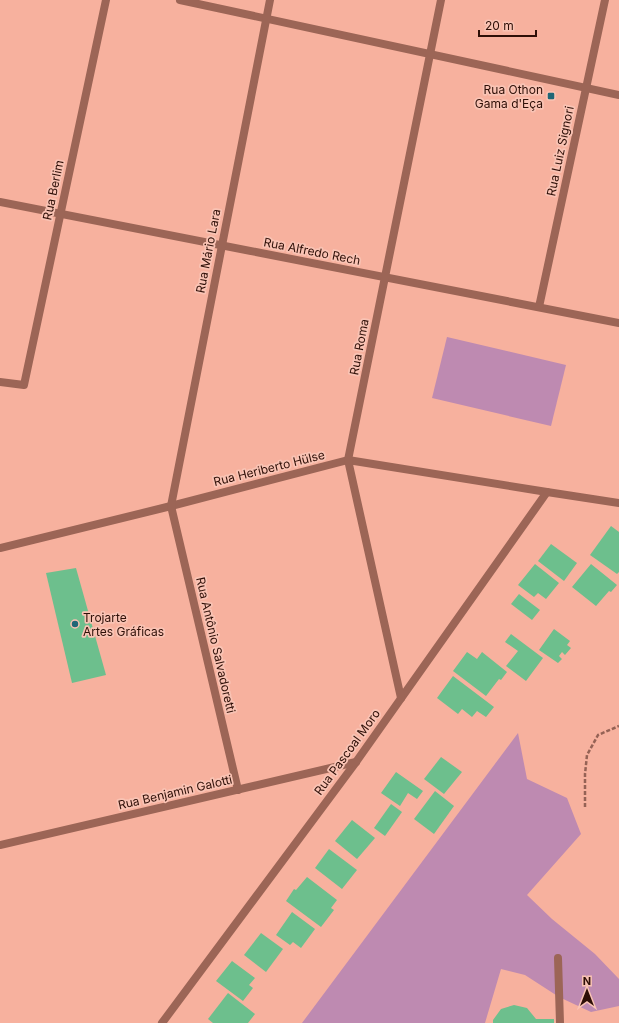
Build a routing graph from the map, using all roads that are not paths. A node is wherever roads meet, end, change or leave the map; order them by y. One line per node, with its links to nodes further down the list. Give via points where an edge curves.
1 (106, 0): 11 (street, Rua Berlim)
2 (180, 0): 6 (street)
3 (270, 0): 6 (street, Rua Mário Lara)
4 (441, 0): 7 (street, Rua Roma)
5 (605, 0): 8 (street, Rua Luiz Signori)
6 (266, 19): 7 (street); 12 (street, Rua Mário Lara)
7 (430, 54): 8 (street); 13 (street, Rua Roma)
8 (586, 88): 9 (street); 14 (street, Rua Luiz Signori)
9 (619, 95)
10 (0, 202): 11 (street, Rua Alfredo Rech)
11 (60, 215): 12 (street, Rua Alfredo Rech); 16 (street, Rua Berlim, via 24,385)
12 (222, 246): 13 (street, Rua Alfredo Rech); 20 (street, Rua Mário Lara)
13 (385, 278): 14 (street, Rua Alfredo Rech); 17 (street, Rua Roma)
14 (539, 307): 15 (street, Rua Alfredo Rech)
15 (619, 323)
16 (0, 382)
17 (348, 460): 18 (street, Rua Heriberto Hülse); 20 (street, Rua Heriberto Hülse); 22 (street, Rua Roma)
18 (547, 492): 19 (street, Rua Heriberto Hülse); 22 (street, Rua Pascoal Moro)
19 (619, 503)
20 (171, 506): 21 (street, Rua Heriberto Hülse); 24 (street, Rua Antônio Salvadoretti)
21 (0, 548)
22 (401, 698): 23 (street, Rua Pascoal Moro)
23 (356, 762): 24 (street, Rua Benjamin Galotti); 27 (street, Rua Pascoal Moro)
24 (238, 790): 25 (street, Rua Benjamin Galotti)
25 (0, 845)
26 (558, 958): 28 (street)
27 (162, 1023)
28 (560, 1023)

